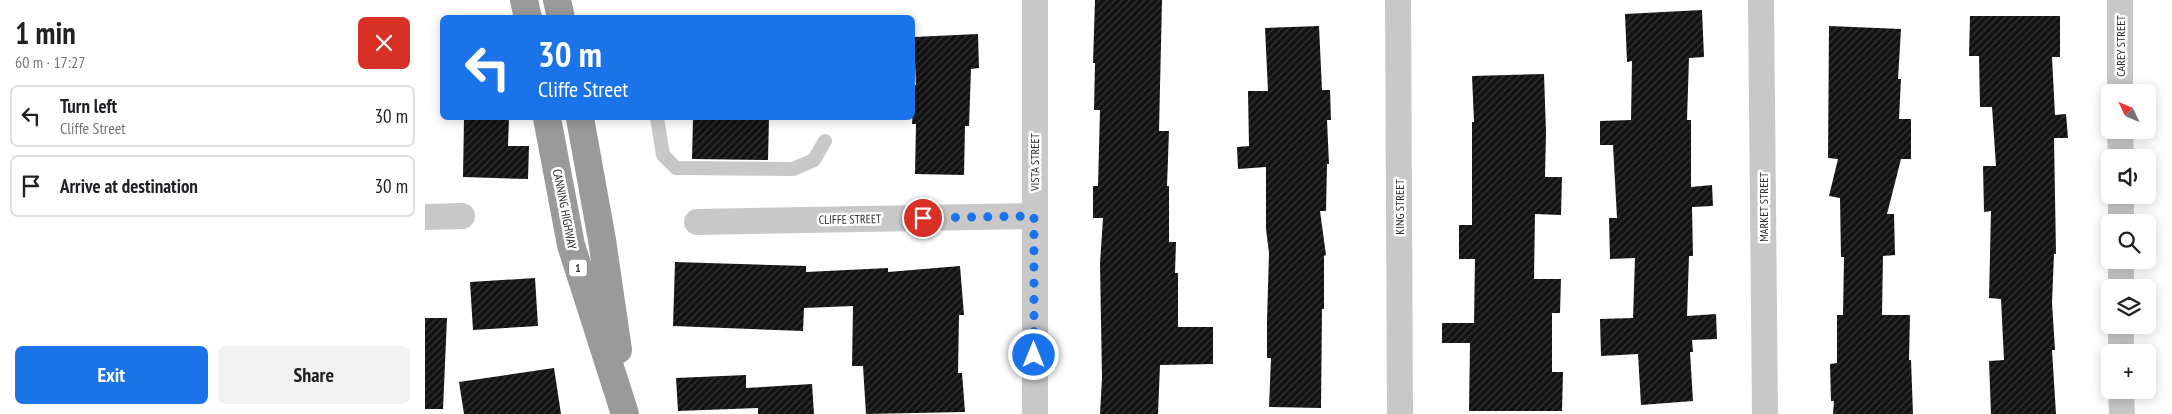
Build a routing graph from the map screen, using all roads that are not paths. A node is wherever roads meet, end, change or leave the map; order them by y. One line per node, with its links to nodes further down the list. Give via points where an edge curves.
1 (525, 0): 7 (highway)
2 (557, 0): 8 (highway)
3 (1035, 0): 15 (street, VISTA STREET)
4 (1398, 0): 21 (street, KING STREET)
5 (1761, 0): 22 (street, MARKET STREET)
6 (2120, 0): 9 (street, CAREY STREET)
7 (528, 15)
8 (560, 15)
9 (2120, 84)
10 (547, 120): 19 (highway, CANNING HIGHWAY / 1, via 571,245)
11 (580, 120): 19 (highway, CANNING HIGHWAY / 1, via 603,240)
12 (657, 120): 13 (lane, via 663,155 676,168 793,169 814,160)
13 (825, 141)
14 (462, 216): 16 (street)
15 (1034, 216): 17 (street, CLIFFE STREET); 20 (street, VISTA STREET)
16 (425, 217)
17 (697, 222)
18 (2121, 399): 23 (street)
19 (626, 414)
20 (1035, 414)
21 (1400, 414)
22 (1765, 414)
23 (2122, 414)

